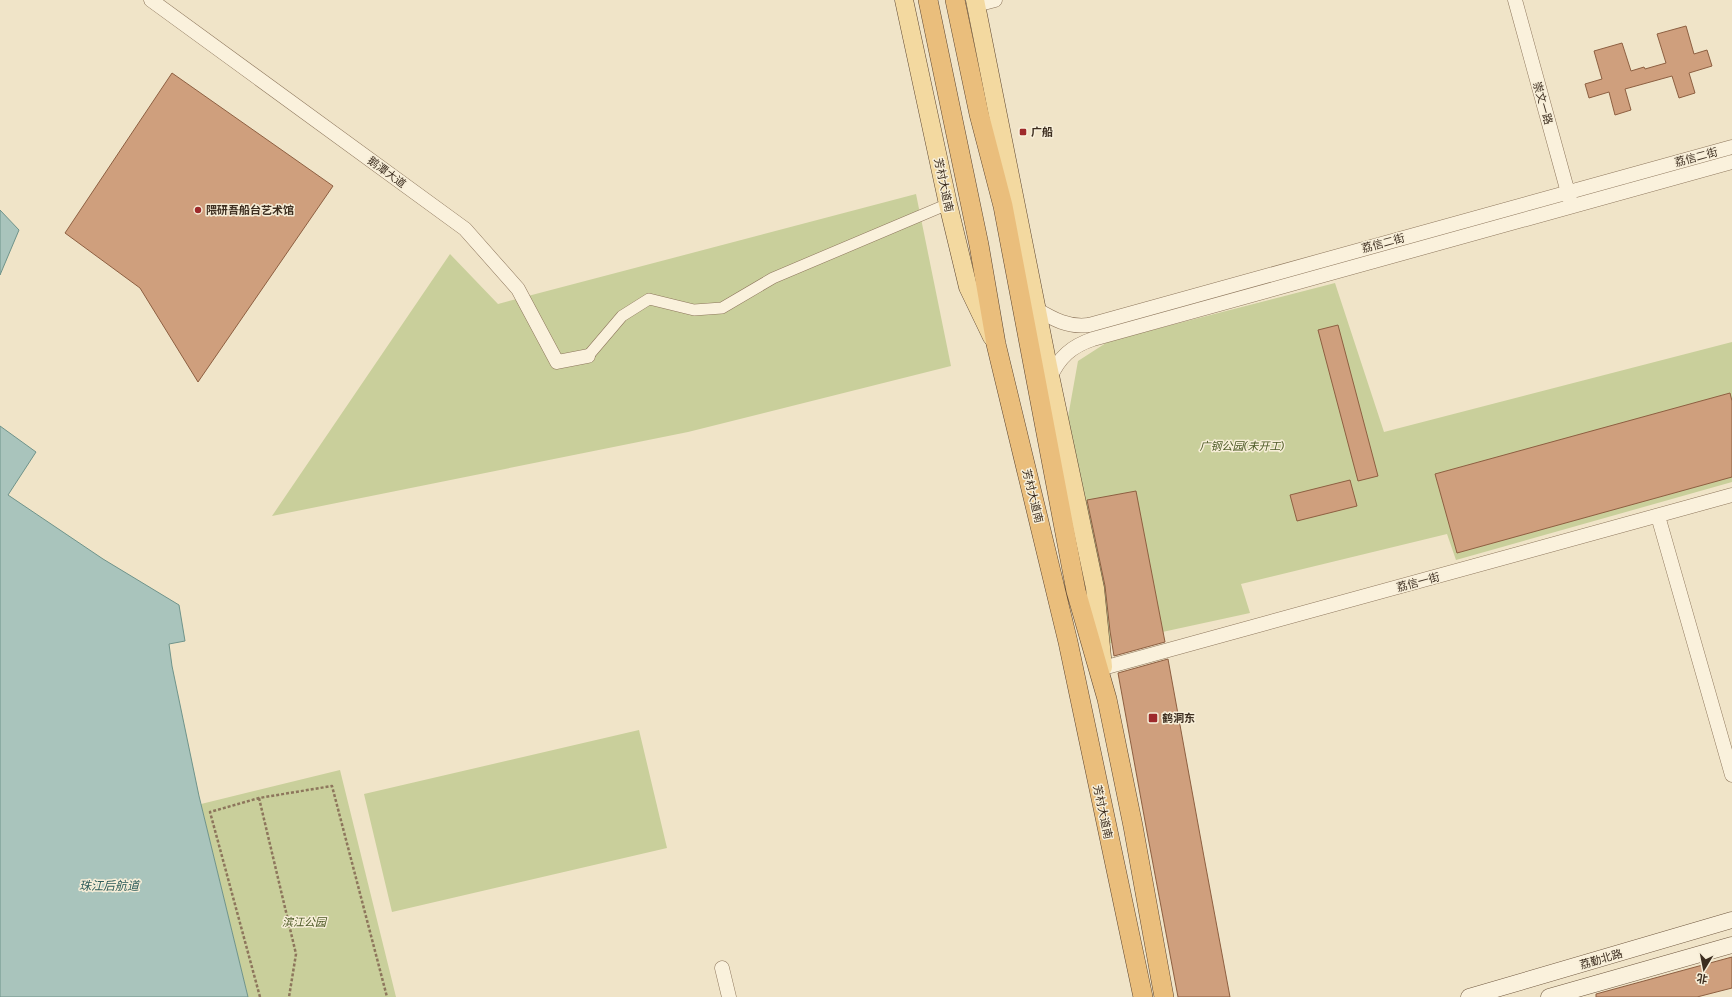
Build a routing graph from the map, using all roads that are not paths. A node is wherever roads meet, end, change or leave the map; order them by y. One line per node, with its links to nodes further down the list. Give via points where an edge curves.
1 (151, 0): 15 (street, 鹅潭大道, via 465,229 518,289 557,362)
2 (904, 0): 11 (main road, 芳村大道南)
3 (928, 0): 14 (highway, via 979,245)
4 (955, 0): 20 (highway, via 979,114 1003,206 1076,591)
5 (995, 0): 7 (street)
6 (1514, 0): 10 (street, 崇文一路)
7 (975, 3): 13 (main road)
8 (1732, 147): 10 (street, 荔信二街)
9 (1732, 162): 12 (street, 荔信二街)
10 (1568, 192): 12 (street, 崇文一路); 13 (street, 荔信二街, via 1089,325 1066,324)
11 (948, 204): 14 (main road, 芳村大道南, via 968,287); 15 (street, via 773,278 722,308 694,310 649,299 622,316)
12 (1572, 206): 16 (street, 荔信二街, via 1093,339 1066,353)
13 (1036, 308): 16 (main road)
14 (996, 344): 26 (highway, 芳村大道南, via 1068,642)
15 (588, 356)
16 (1050, 378): 19 (main road, via 1095,588)
17 (1732, 495): 18 (street, 荔信一街)
18 (1658, 516): 19 (street, 荔信一街); 21 (street)
19 (1103, 668): 20 (main road)
20 (1107, 699): 27 (highway)
21 (1732, 775)
22 (1732, 920): 28 (main road, 荔勤北路)
23 (1732, 945): 29 (main road, 荔勤北路)
24 (722, 968): 25 (street)
25 (729, 997)
26 (1143, 997)
27 (1164, 997)
28 (1469, 997)
29 (1549, 997)

